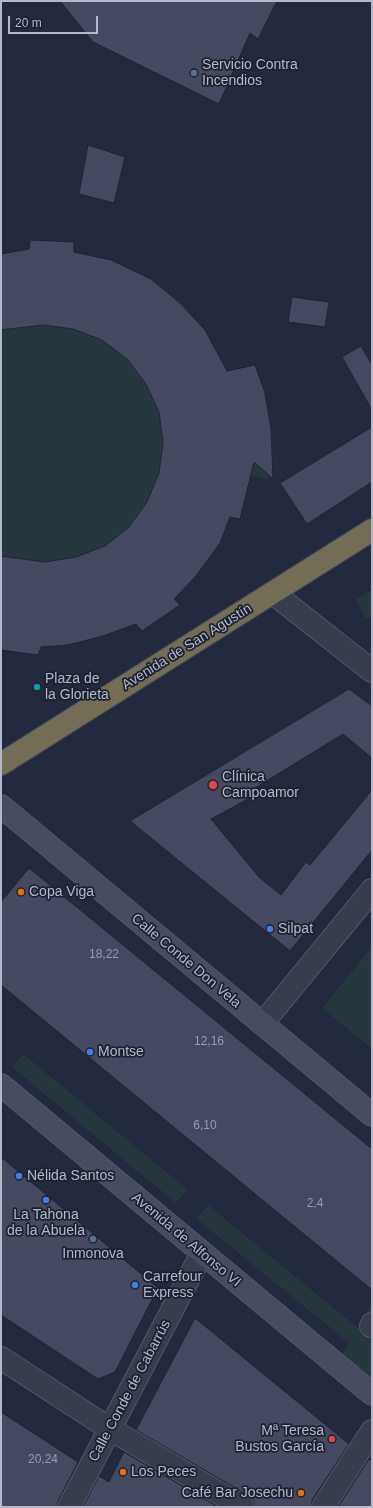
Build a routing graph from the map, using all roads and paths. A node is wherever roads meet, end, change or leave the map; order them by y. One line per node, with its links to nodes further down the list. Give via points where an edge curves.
1 (372, 530): 2 (highway, Avenida de San Agustín)
2 (273, 593): 3 (street); 4 (highway, Avenida de San Agustín)
3 (372, 671)
4 (1, 764)
5 (1, 806): 7 (main road, Calle Conde Don Vela)
6 (372, 890): 7 (street)
7 (262, 1024): 9 (main road, Calle Conde Don Vela)
8 (1, 1085): 10 (main road, Avenida de Alfonso VI)
9 (372, 1115)
10 (202, 1253): 12 (main road, Avenida de Alfonso VI); 13 (street, Calle Conde de Cabarrús)
11 (1, 1358): 13 (street)
12 (372, 1394)
13 (110, 1428): 15 (street, Calle Conde de Cabarrús); 16 (street)
14 (372, 1431): 17 (street)
15 (69, 1507)
16 (242, 1507)
17 (323, 1507)

